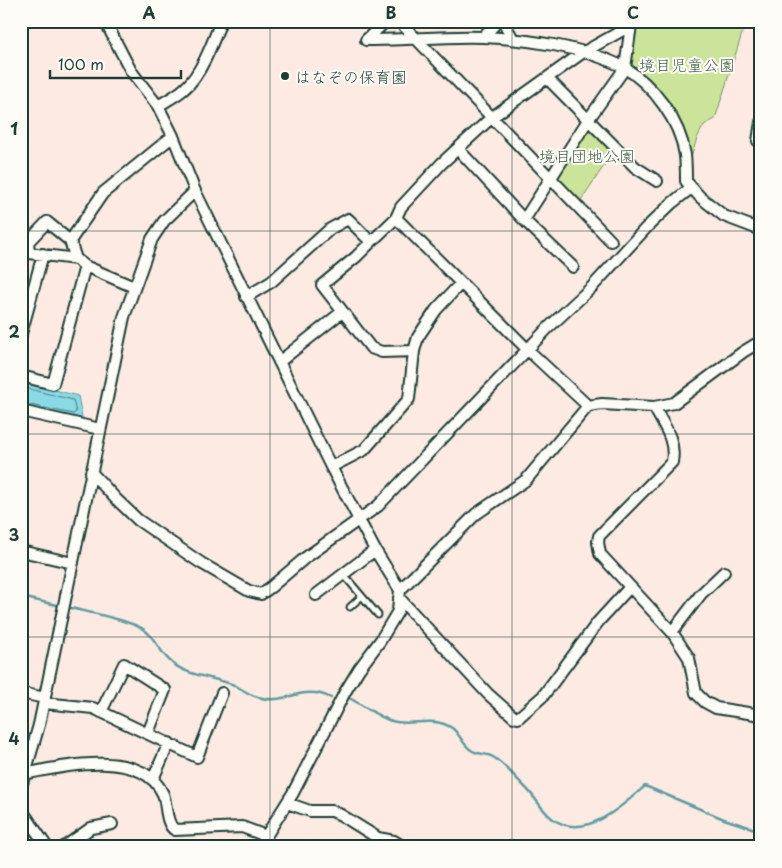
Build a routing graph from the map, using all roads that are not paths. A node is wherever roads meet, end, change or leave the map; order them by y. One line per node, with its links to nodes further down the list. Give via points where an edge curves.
1 (105, 21): 14 (street, via 130,71)
2 (221, 21): 14 (street, via 201,67 185,88)
3 (386, 21): 9 (street, via 366,40)
4 (400, 21): 9 (street)
5 (498, 21): 8 (street)
6 (503, 21): 10 (street)
7 (633, 22): 11 (street); 12 (street)
8 (483, 37): 9 (street); 10 (street)
9 (416, 38): 15 (street)
10 (513, 39): 11 (street)
11 (582, 52): 12 (street); 13 (street)
12 (624, 68): 16 (street); 23 (street, via 641,79 664,107 678,132 686,181)
13 (547, 78): 15 (street); 16 (street)
14 (158, 106): 18 (street)
15 (491, 118): 20 (street); 21 (street)
16 (588, 120): 21 (street); 22 (street, via 635,167)
17 (761, 122): 19 (street, via 758,141)
18 (173, 136): 24 (street); 28 (street, via 102,193)
19 (761, 141)
20 (458, 149): 25 (street, via 400,208); 26 (street)
21 (550, 178): 26 (street); 29 (street)
22 (657, 181)
23 (691, 188): 27 (street, via 724,216); 43 (street, via 646,228)
24 (195, 191): 37 (street, via 164,221 152,239); 38 (street)
25 (396, 218): 30 (street); 36 (street)
26 (524, 220): 35 (street)
27 (761, 230)
28 (70, 241): 31 (street, via 47,222 28,242); 33 (street)
29 (611, 241)
30 (371, 242): 38 (street, via 348,219 330,229 271,282); 39 (street, via 322,285)
31 (25, 252): 32 (street)
32 (44, 254): 33 (street); 40 (street)
33 (76, 259): 34 (street)
34 (85, 266): 37 (street); 45 (street, via 53,384)
35 (573, 267)
36 (461, 283): 42 (street, via 428,319); 43 (street)
37 (134, 287): 49 (street, via 124,317)
38 (246, 297): 44 (street)
39 (342, 312): 42 (street, via 371,348 382,352); 44 (street)
40 (21, 334)
41 (761, 341): 47 (street, via 674,403)
42 (414, 350): 50 (street, via 409,399 364,450)
43 (528, 350): 46 (street); 52 (street, via 378,506)
44 (279, 362): 50 (street)
45 (21, 376)
46 (588, 406): 47 (street); 59 (street, via 526,480 476,514)
47 (654, 407): 58 (street, via 672,441 672,462 599,536 598,542 600,554)
48 (21, 411): 49 (street)
49 (100, 429): 51 (street)
50 (331, 467): 52 (street)
51 (92, 472): 52 (street, via 138,520 209,567 260,594); 55 (street)
52 (359, 520): 53 (street)
53 (375, 550): 57 (street); 59 (street)
54 (21, 551): 55 (street)
55 (73, 563): 67 (street)
56 (724, 572): 64 (street, via 701,594)
57 (343, 574): 60 (street); 61 (lane)
58 (630, 586): 59 (street, via 598,622 543,696 518,718 488,694); 64 (street)
59 (400, 594): 75 (street, via 398,611 345,692)
60 (316, 595)
61 (361, 597): 62 (lane); 63 (lane)
62 (350, 607)
63 (378, 615)
64 (672, 632): 69 (street, via 690,658 696,693 705,702 716,708)
65 (222, 692): 71 (street, via 197,756)
66 (21, 693): 67 (street)
67 (44, 700): 68 (street); 72 (street)
68 (102, 712): 70 (street); 70 (street, via 124,664 165,690)
69 (761, 715)
70 (148, 733): 71 (street)
71 (169, 743): 73 (street)
72 (24, 774): 73 (street, via 86,764 121,765 142,771); 74 (street)
73 (153, 779): 78 (street, via 166,802 171,828 242,827)
74 (21, 787)
75 (287, 803): 78 (street); 82 (street, via 310,810 332,811 378,838)
76 (21, 804): 79 (street)
77 (112, 824): 80 (street, via 91,828)
78 (266, 836): 81 (street)
79 (47, 847)
80 (64, 847)
81 (262, 847)
82 (404, 847)

